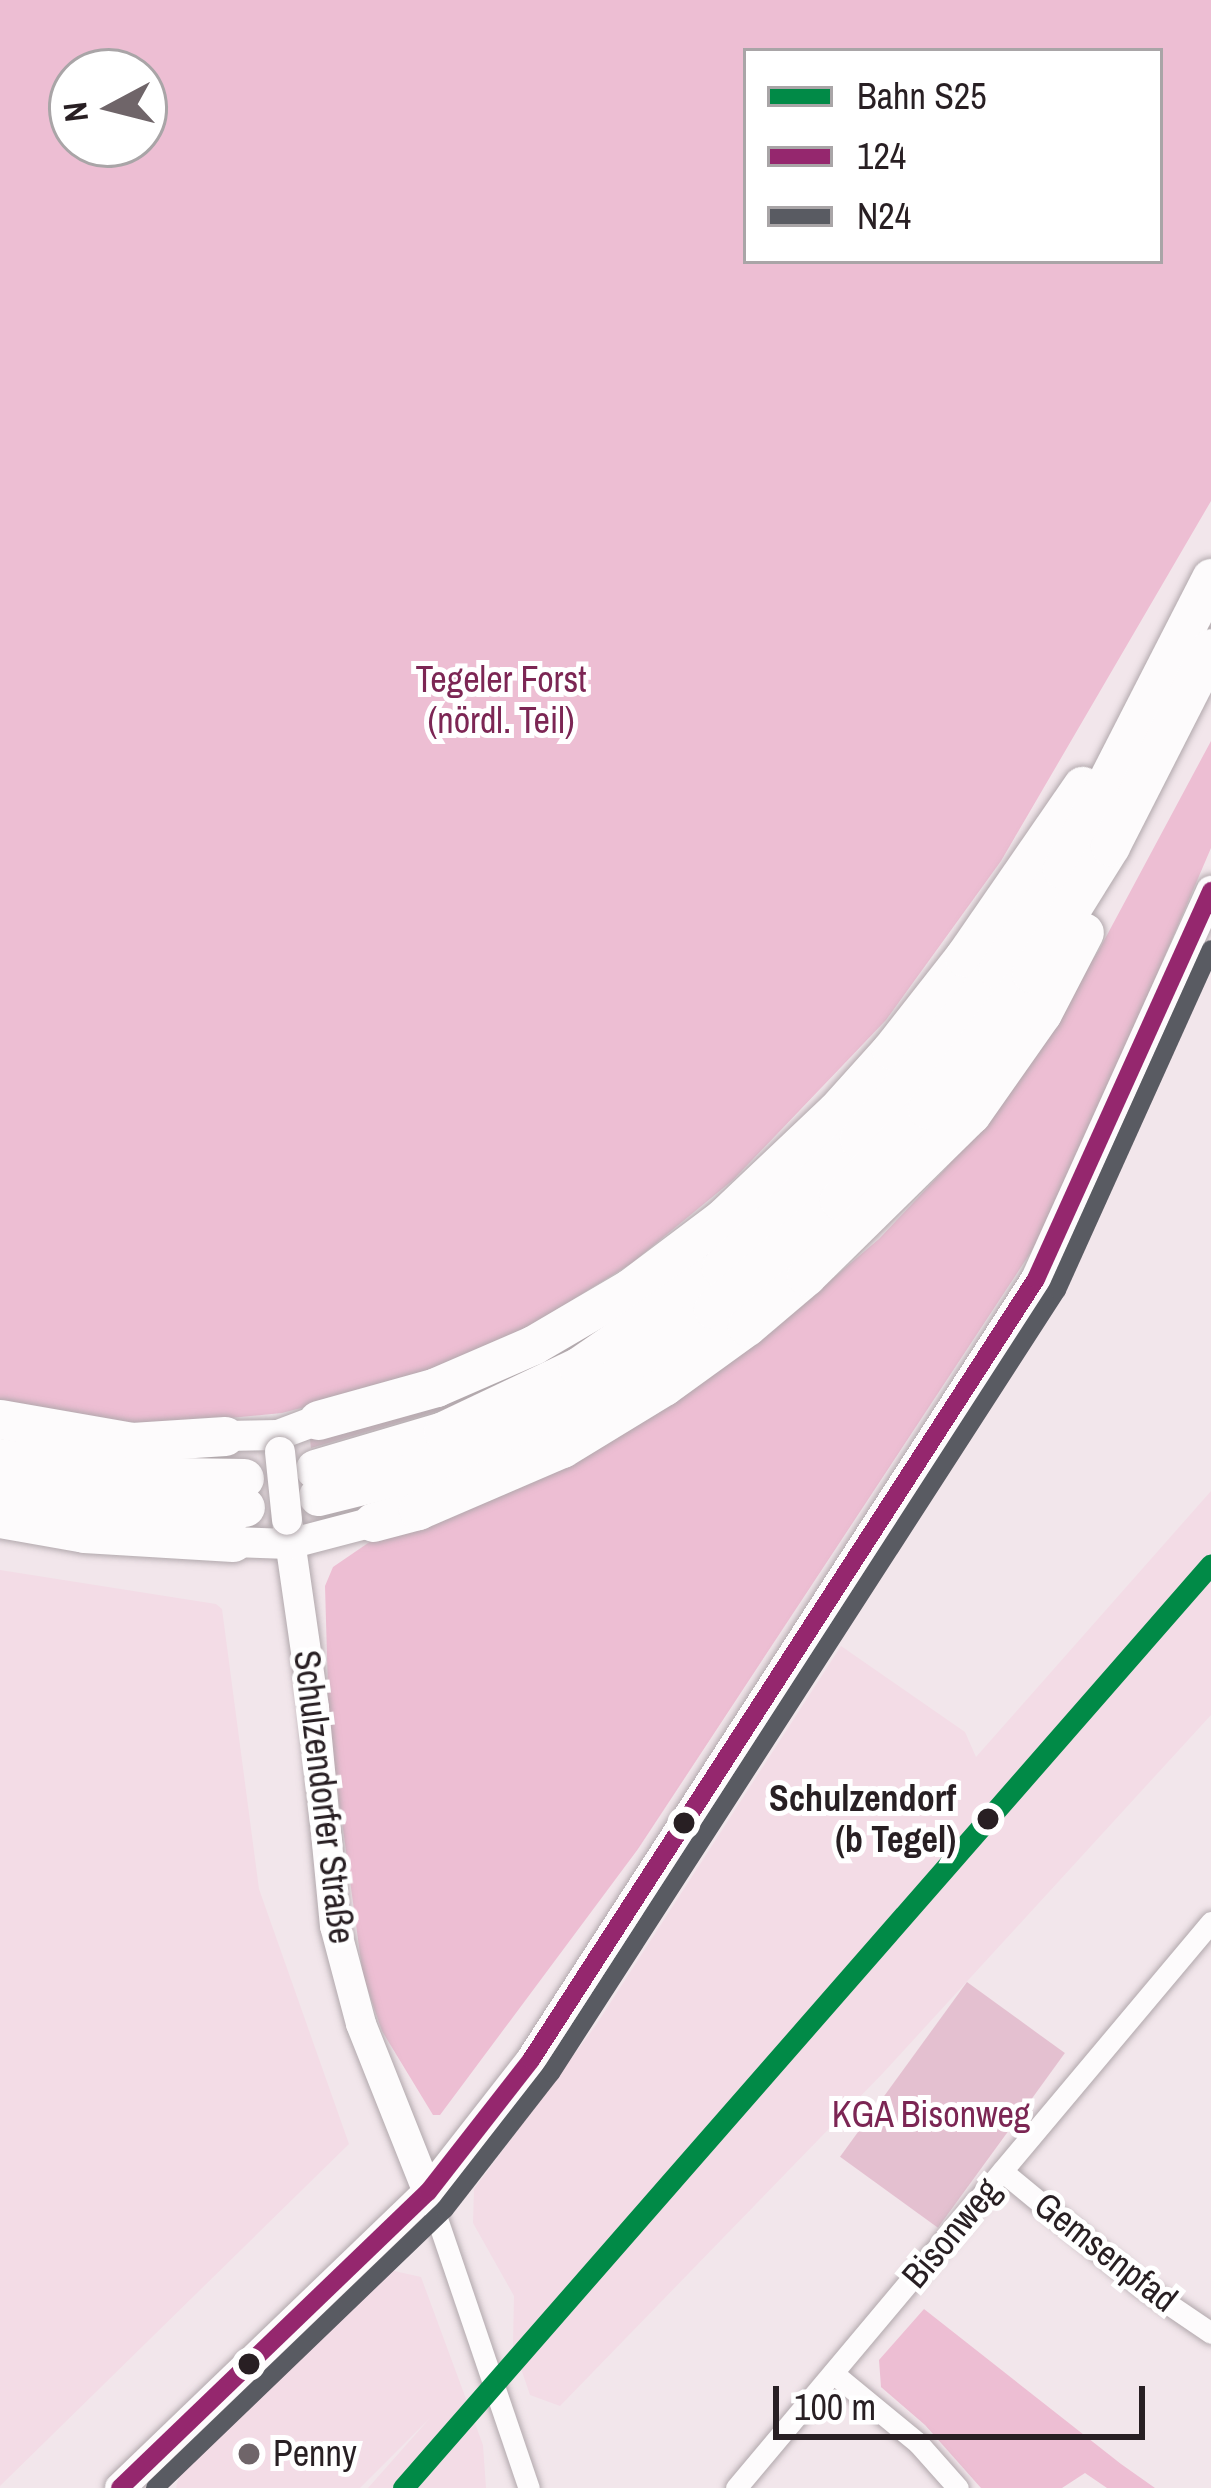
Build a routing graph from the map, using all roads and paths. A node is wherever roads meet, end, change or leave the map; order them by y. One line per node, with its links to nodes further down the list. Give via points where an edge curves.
1 (1210, 581): 6 (highway, via 964,957 891,1050 789,1158 669,1261 582,1320 436,1387); 10 (highway, via 1037,909 957,1023 859,1139 721,1268 578,1366 443,1432)
2 (1211, 648): 10 (highway, via 1110,846 1031,973 927,1108 839,1200 713,1309 518,1432 434,1467)
3 (1211, 688): 13 (highway, via 1042,1013 971,1114 916,1171 747,1326 635,1405 530,1463)
4 (1211, 891): 16 (street, via 1036,1279 531,2060)
5 (0, 1420): 7 (highway, via 132,1442)
6 (318, 1420): 10 (street)
7 (225, 1436): 10 (street)
8 (0, 1458): 11 (highway)
9 (0, 1486): 11 (highway, via 86,1503)
10 (295, 1486): 11 (street); 13 (street); 16 (street, Schulzendorfer Straße, via 335,1926 361,2024)
11 (241, 1509): 12 (highway, via 84,1533)
12 (0, 1518)
13 (373, 1522)
14 (1210, 1926): 15 (street, Bisonweg)
15 (1002, 2170): 17 (street, Gemsenpfad, via 1139,2284); 18 (street, Bisonweg)
16 (428, 2192): 19 (street); 20 (street, Schulzendorfer Straße)
17 (1211, 2332)
18 (833, 2373): 21 (street, Bisonweg); 22 (street, via 918,2443)
19 (120, 2488)
20 (530, 2488)
21 (736, 2488)
22 (958, 2488)

